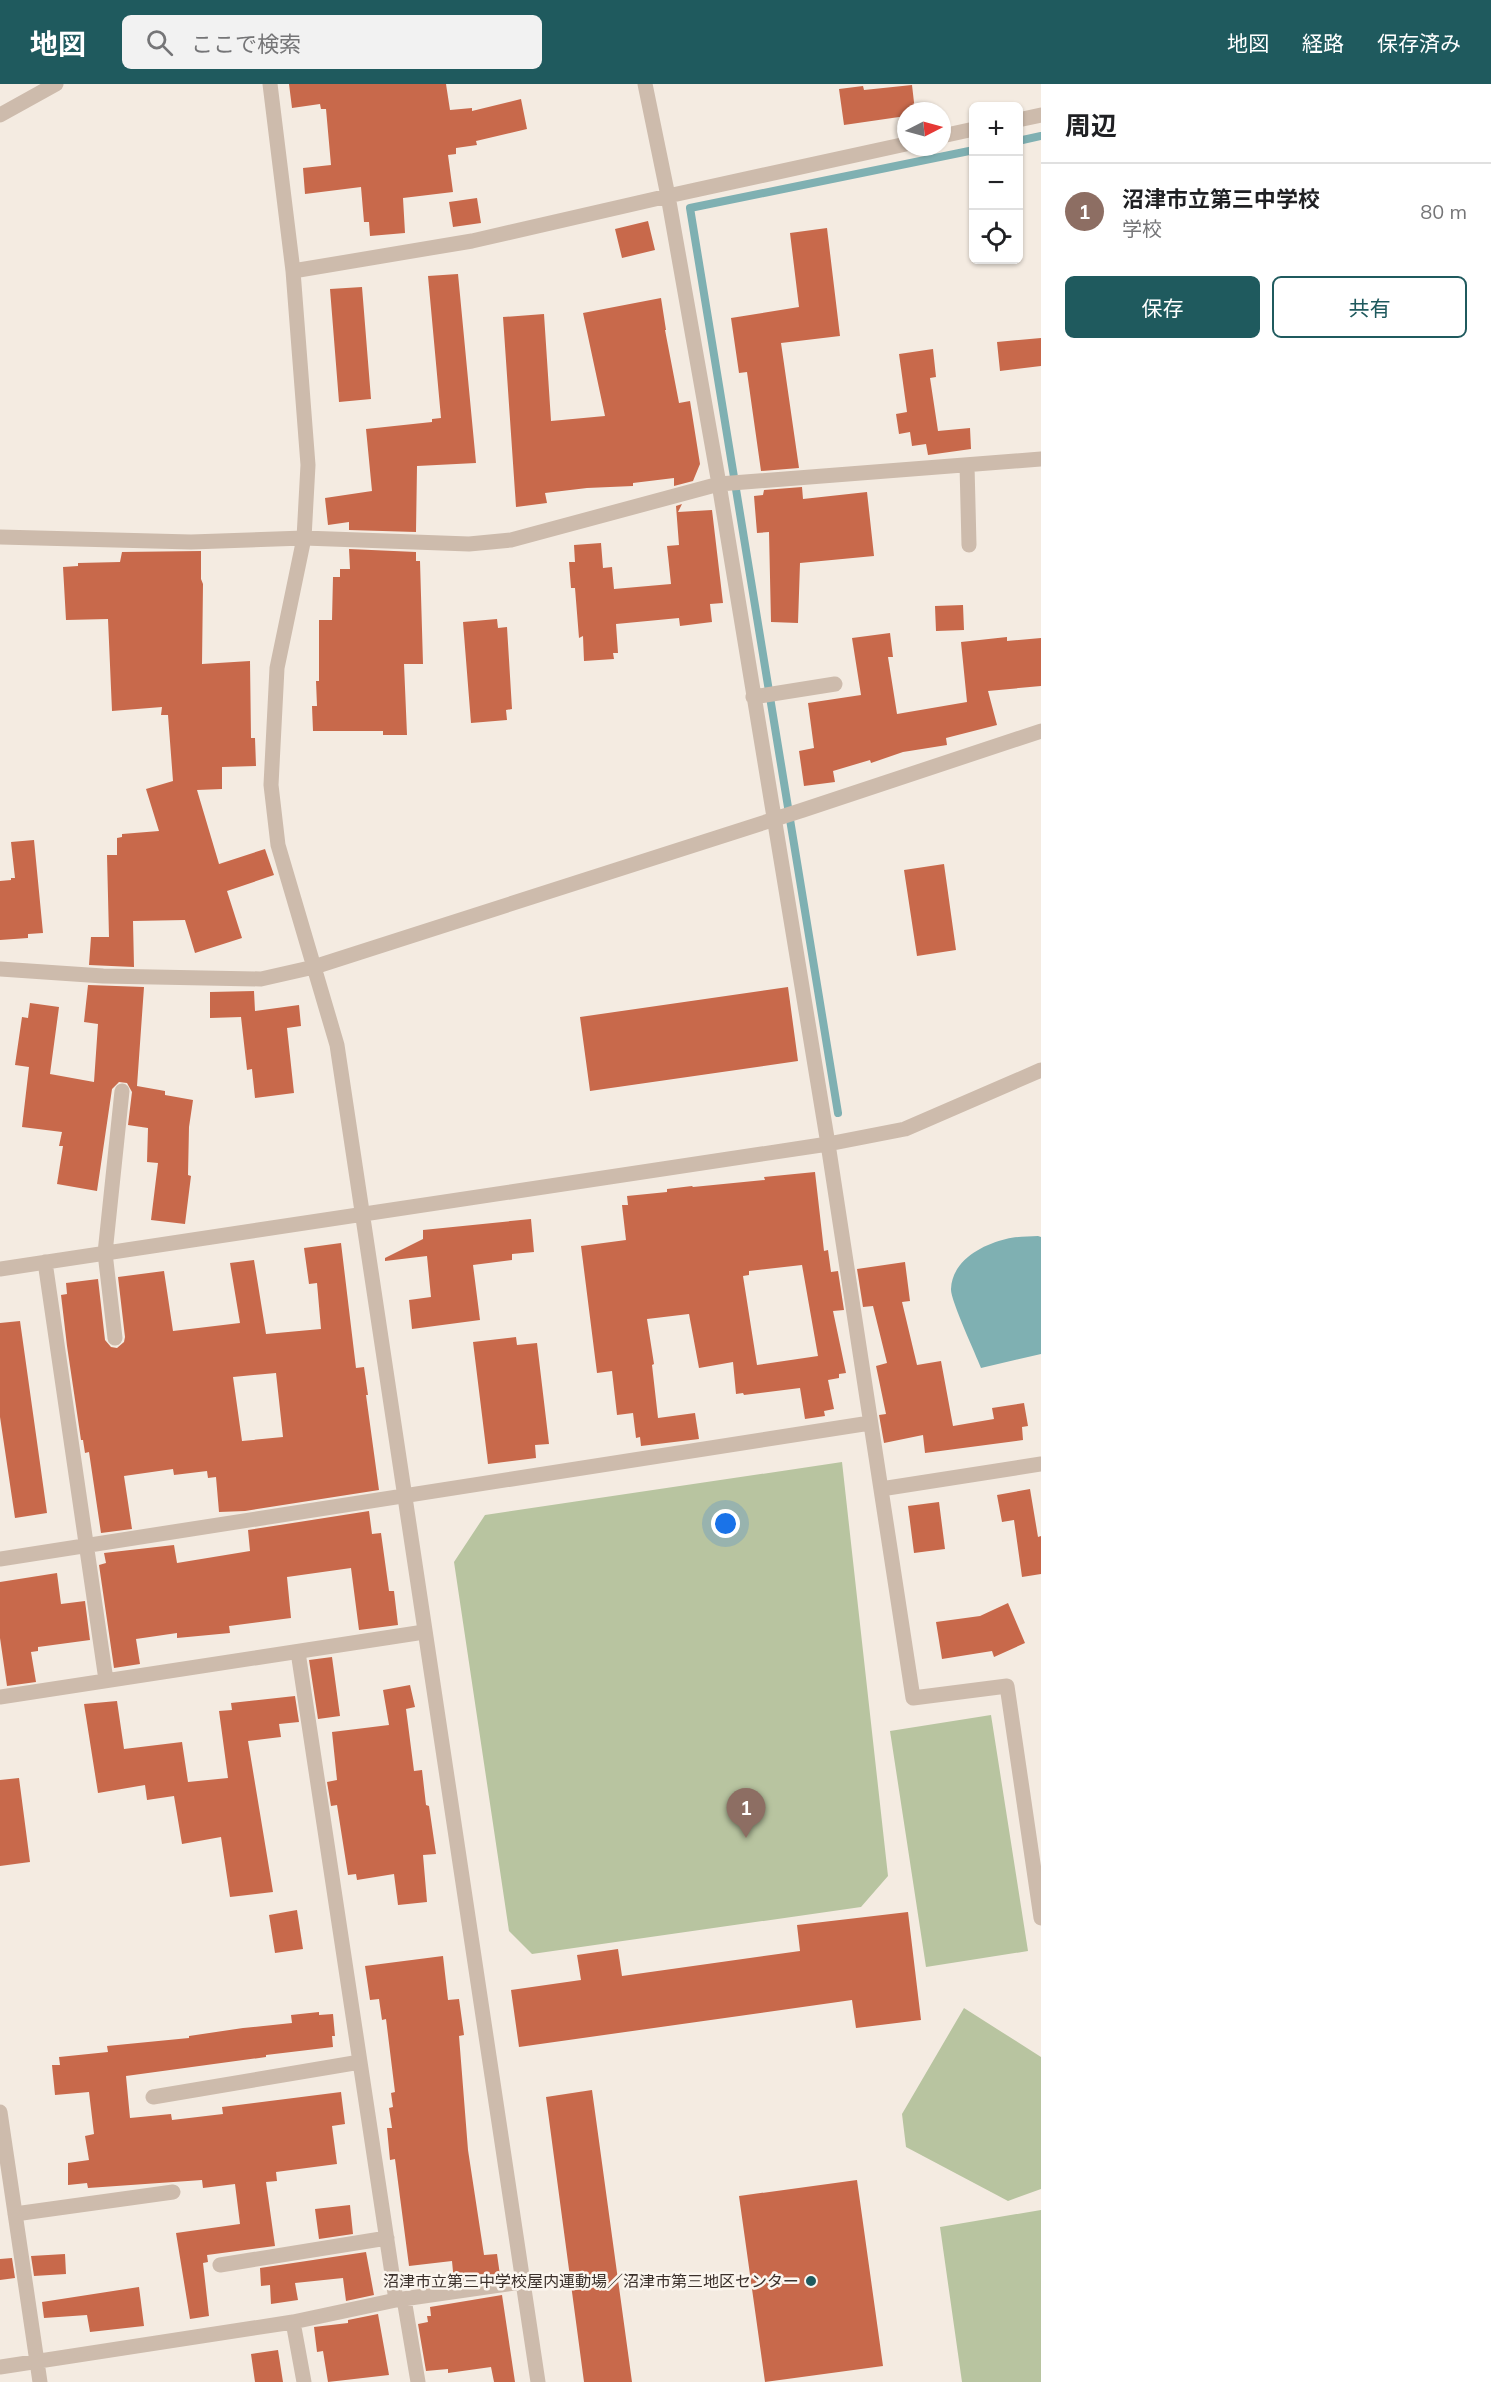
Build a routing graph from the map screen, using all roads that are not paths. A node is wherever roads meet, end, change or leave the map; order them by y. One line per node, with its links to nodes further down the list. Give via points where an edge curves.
1 (56, 84): 4 (street)
2 (270, 84): 11 (street)
3 (645, 84): 10 (street)
4 (0, 115)
5 (1041, 115): 6 (street)
6 (1023, 119)
7 (969, 130): 8 (street)
8 (951, 134)
9 (897, 146): 10 (street)
10 (668, 196): 11 (street, via 472,242); 14 (street)
11 (293, 271): 16 (street, via 308,465)
12 (1041, 459): 13 (street)
13 (967, 465): 14 (street); 17 (street)
14 (719, 484): 16 (street, via 511,540 470,544); 19 (street)
15 (0, 537): 16 (street, via 191,542)
16 (304, 538): 22 (street, via 277,668 271,785 278,845)
17 (969, 545)
18 (835, 684): 19 (street)
19 (753, 697): 21 (street)
20 (1041, 731): 21 (street)
21 (773, 820): 22 (street); 26 (street)
22 (314, 967): 23 (street, via 261,980); 27 (street, via 337,1045)
23 (0, 969)
24 (1041, 1070): 26 (street, via 905,1129)
25 (122, 1091): 28 (street)
26 (828, 1144): 27 (street); 32 (street)
27 (362, 1215): 28 (street); 35 (street)
28 (105, 1253): 29 (street); 31 (street)
29 (45, 1262): 30 (street); 36 (street)
30 (0, 1269)
31 (115, 1338)
32 (870, 1423): 34 (street); 35 (street)
33 (1041, 1464): 34 (street)
34 (881, 1489): 42 (street, via 913,1698 1007,1686)
35 (404, 1497): 36 (street); 38 (street)
36 (86, 1545): 37 (street); 40 (street)
37 (0, 1559)
38 (424, 1632): 39 (street); 51 (street)
39 (298, 1652): 40 (street); 44 (street)
40 (106, 1680): 41 (street)
41 (0, 1697)
42 (1038, 1879): 43 (street)
43 (1041, 1918)
44 (360, 2062): 45 (street); 49 (street)
45 (153, 2097)
46 (0, 2112): 48 (street)
47 (173, 2192): 48 (street)
48 (15, 2214): 54 (street)
49 (387, 2238): 50 (street); 52 (street)
50 (220, 2265)
51 (522, 2282): 52 (street); 59 (street)
52 (400, 2300): 53 (street); 58 (street)
53 (293, 2322): 54 (street); 57 (street)
54 (37, 2362): 55 (street); 56 (street)
55 (0, 2367)
56 (40, 2382)
57 (304, 2382)
58 (418, 2382)
59 (538, 2382)

